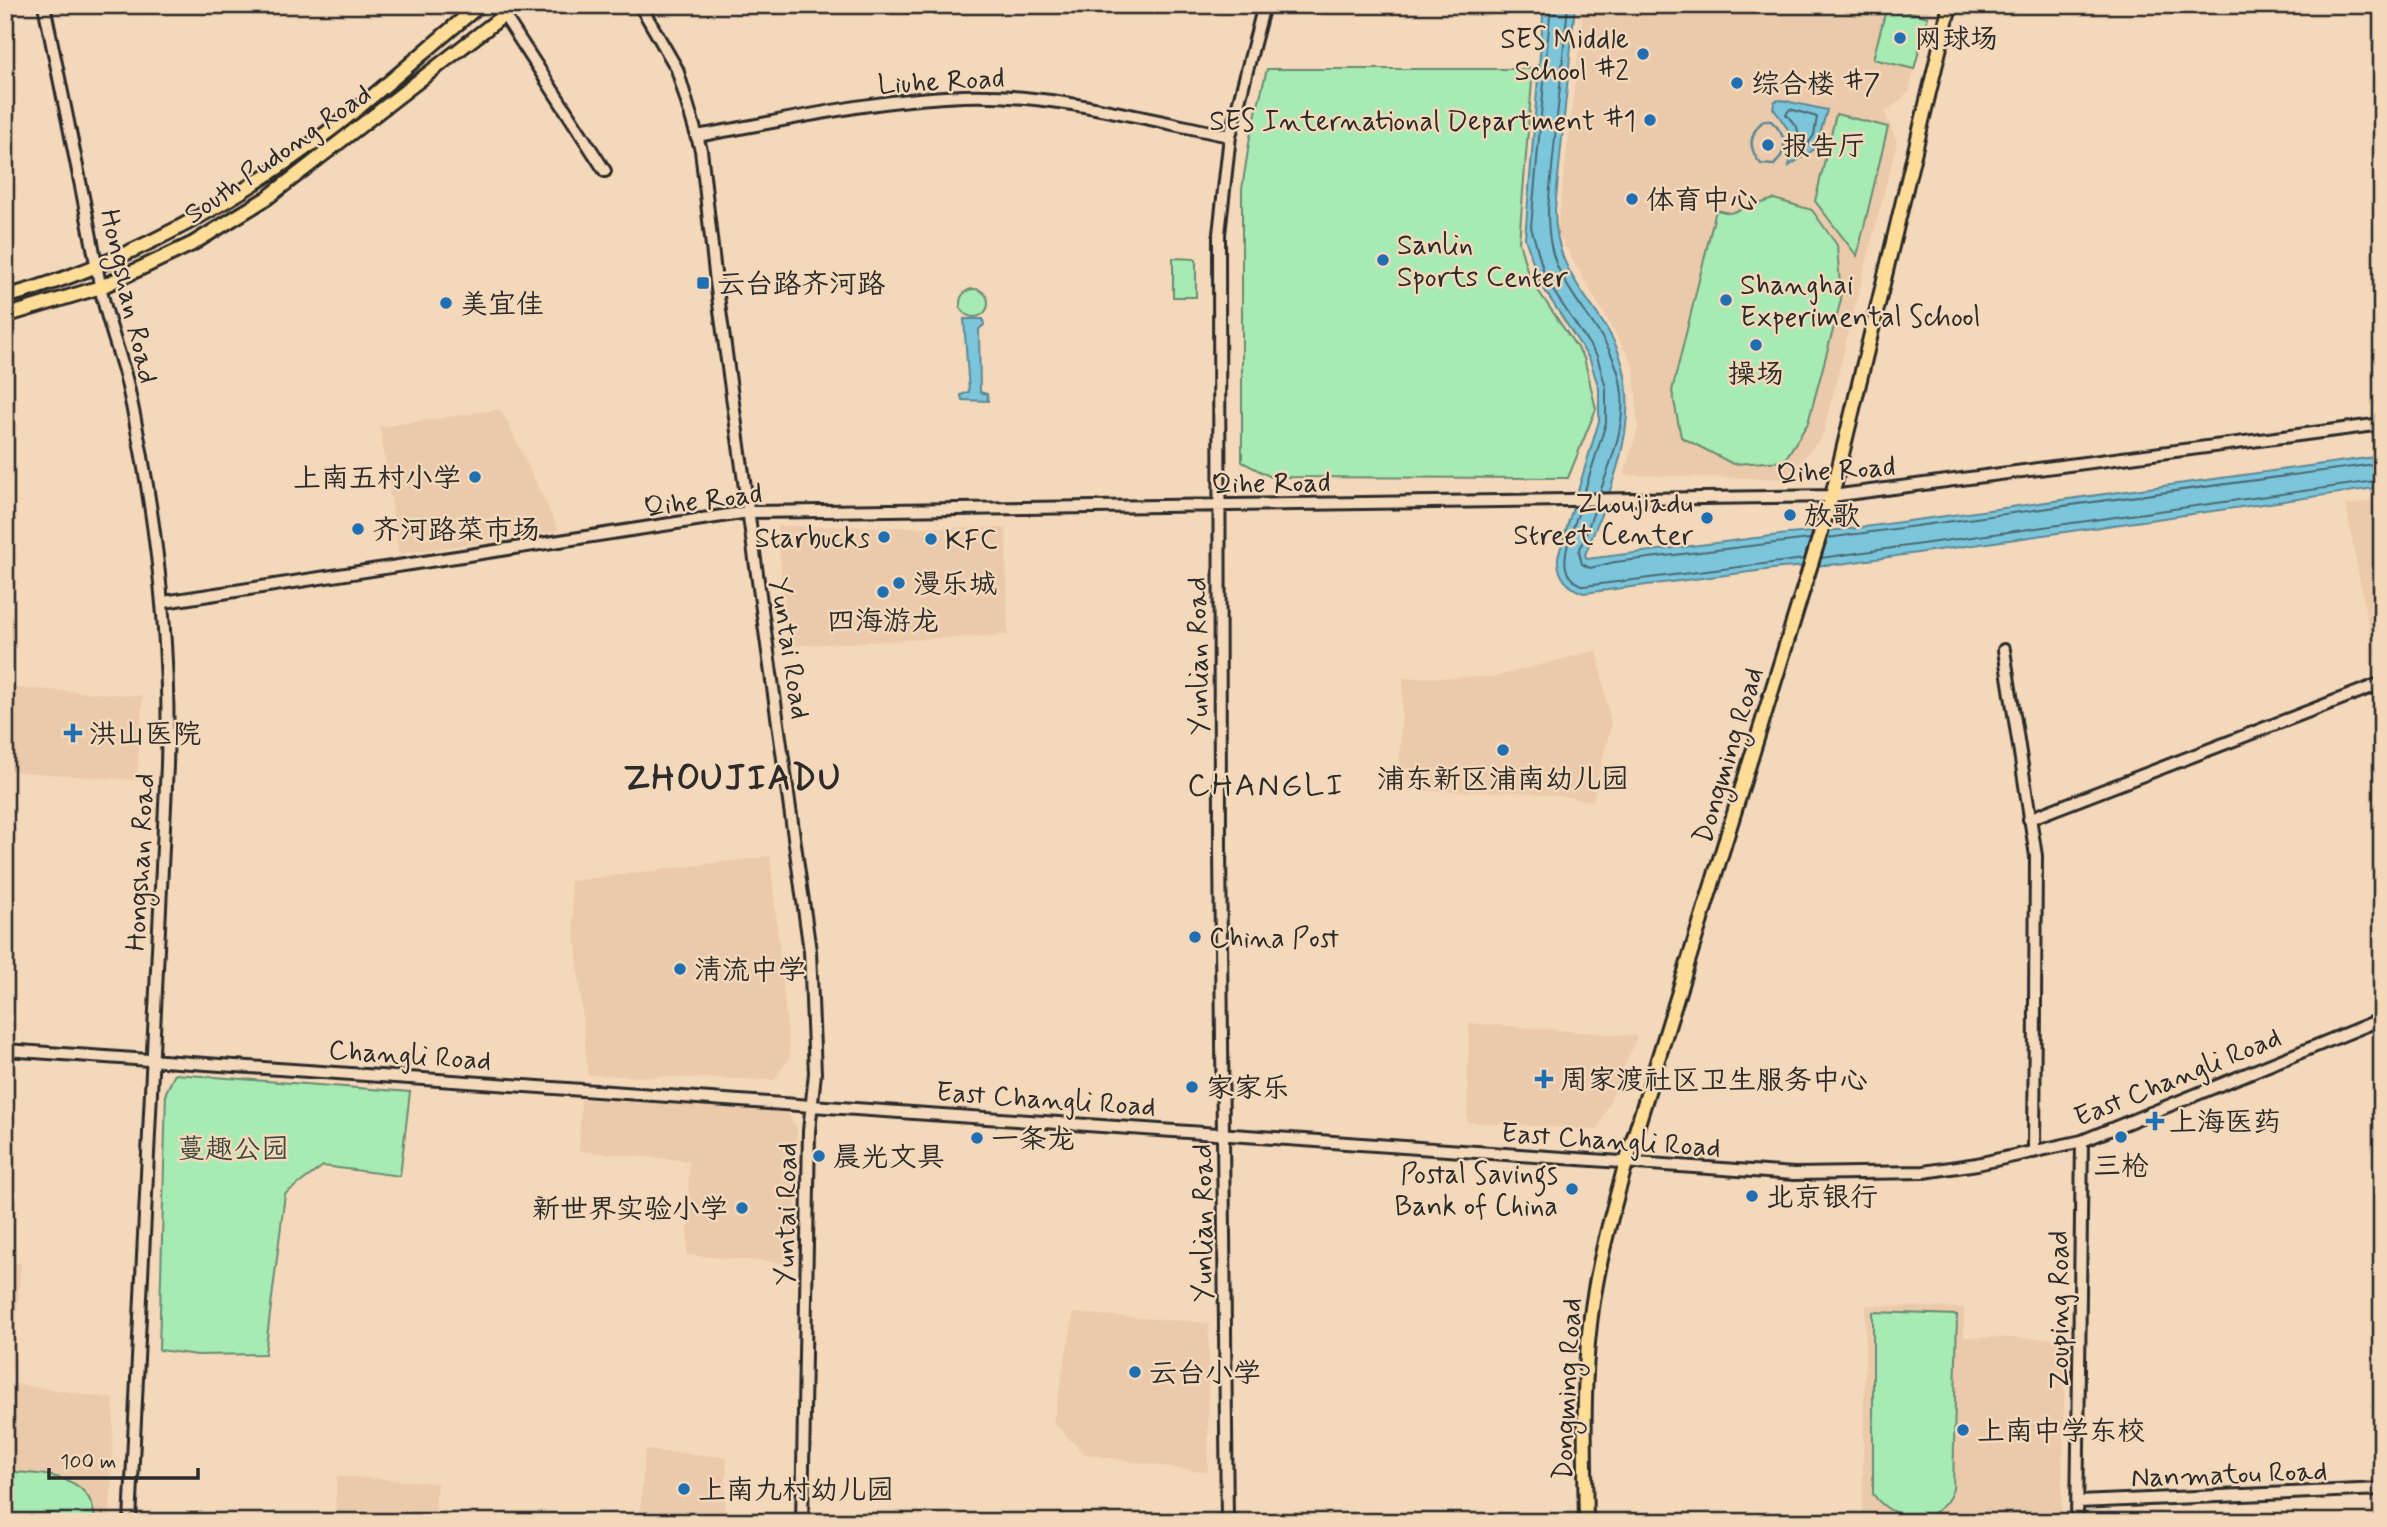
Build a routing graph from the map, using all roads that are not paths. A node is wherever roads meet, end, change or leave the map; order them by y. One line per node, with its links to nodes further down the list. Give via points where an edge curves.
1 (44, 5): 11 (street, Hongshan Road)
2 (480, 5): 11 (main road, South Pudong Road, via 338,125 264,179 189,225)
3 (517, 5): 7 (main road, South Pudong Road)
4 (640, 5): 8 (street, Yuntai Road, via 677,69)
5 (1264, 5): 9 (street, Yunlian Road)
6 (1950, 5): 16 (main road, Dongming Road)
7 (505, 15): 10 (street); 12 (main road, South Pudong Road, via 267,198 192,244)
8 (696, 136): 9 (street, Liuhe Road, via 910,100 965,96 1022,99); 18 (street, Yuntai Road)
9 (1230, 136): 17 (street, Yunlian Road, via 1219,234)
10 (605, 171)
11 (97, 264): 12 (street, Hongshan Road); 13 (main road, South Pudong Road)
12 (101, 287): 14 (main road, South Pudong Road); 19 (street, Hongshan Road, via 127,382)
13 (5, 297)
14 (5, 316)
15 (2382, 424): 16 (street, Qihe Road)
16 (1832, 496): 17 (street, Qihe Road); 30 (main road, Dongming Road)
17 (1218, 506): 18 (street, Qihe Road); 27 (street, Yunlian Road)
18 (748, 513): 19 (street, Qihe Road); 26 (street, Yuntai Road, via 810,951)
19 (164, 602): 25 (street, Hongshan Road, via 167,735)
20 (2004, 650): 22 (street)
21 (2382, 683): 22 (street)
22 (2029, 819): 29 (street, via 2036,856)
23 (2382, 1019): 28 (street, East Changli Road)
24 (5, 1050): 25 (street, Changli Road)
25 (153, 1060): 26 (street, Changli Road); 33 (street, Hongshan Road)
26 (812, 1105): 27 (street, East Changli Road); 34 (street, Yuntai Road)
27 (1224, 1133): 30 (street, East Changli Road); 35 (street, Yunlian Road)
28 (2082, 1141): 29 (street, East Changli Road); 32 (street, Zouping Road)
29 (2034, 1152): 30 (street, East Changli Road, via 1897,1175 1794,1174)
30 (1626, 1163): 36 (main road, Dongming Road, via 1590,1324)
31 (2382, 1489): 32 (street, Nanmatou Road)
32 (2078, 1502): 37 (street, Zouping Road)
33 (130, 1522)
34 (802, 1522)
35 (1227, 1522)
36 (1586, 1522)
37 (2077, 1522)

